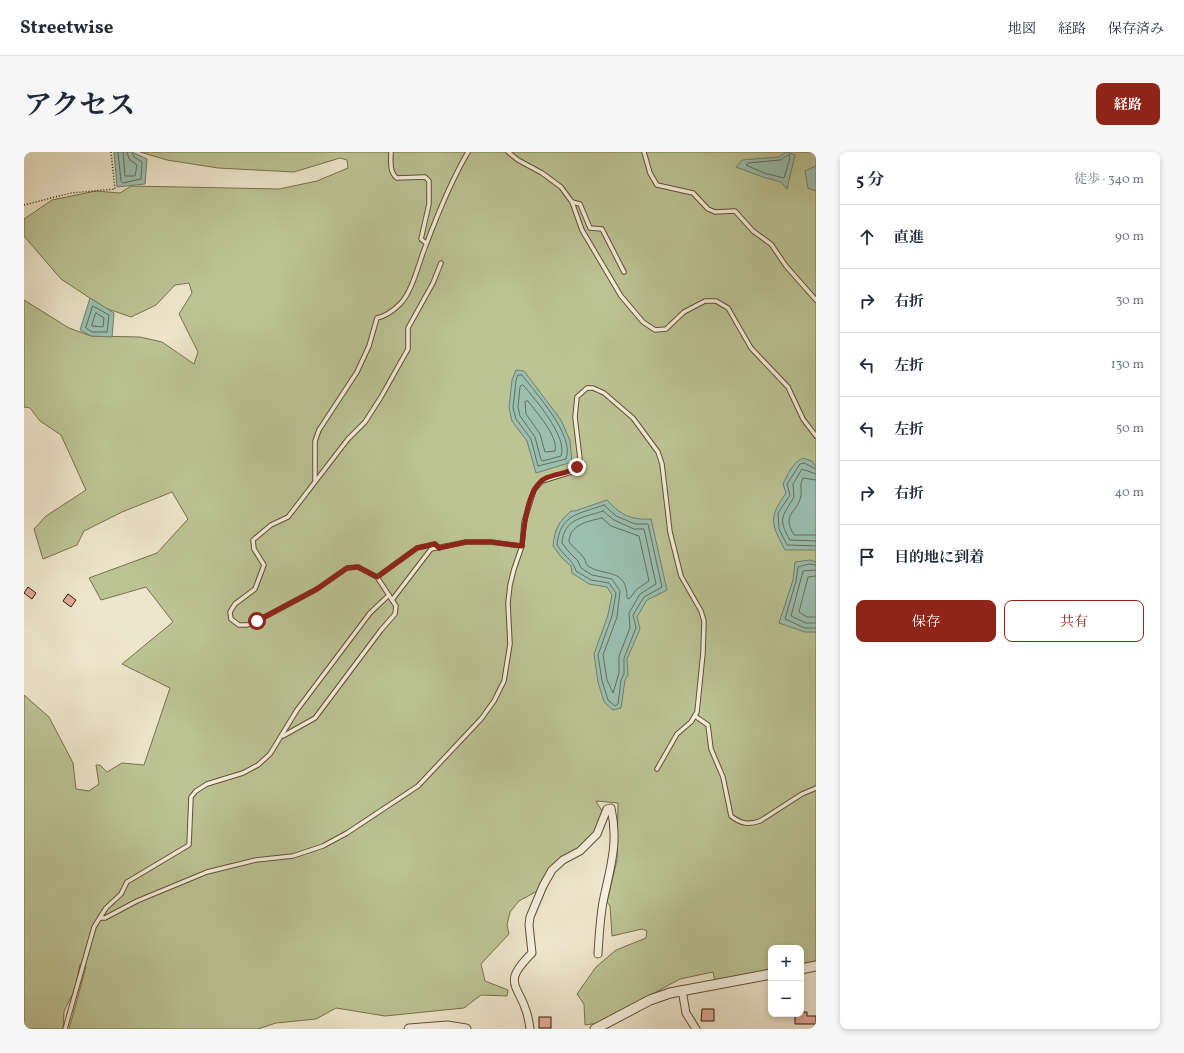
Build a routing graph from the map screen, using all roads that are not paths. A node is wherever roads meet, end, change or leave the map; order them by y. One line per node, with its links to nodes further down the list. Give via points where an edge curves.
1 (391, 152): 6 (lane, via 391,169 397,178 425,177 429,180 429,204 421,239)
2 (468, 152): 6 (lane)
3 (508, 152): 5 (lane, via 561,187)
4 (644, 152): 9 (lane, via 650,173 657,185 693,192 708,209 715,212 735,211 753,231 770,244)
5 (572, 202): 8 (lane, via 580,204 590,228 602,229); 10 (lane, via 582,230 601,263 621,296 643,322 655,330 666,329 684,312 705,301 716,301 728,308 751,348 788,387 803,419)
6 (426, 243): 11 (lane, via 408,293 401,304 377,318 369,346 357,372 319,430 315,442)
7 (441, 263): 11 (lane, via 408,328 408,349 381,397 365,422)
8 (624, 272)
9 (816, 300)
10 (816, 436)
11 (315, 481): 14 (lane, via 288,517 271,525 253,540 254,549 264,565 260,580 255,589 230,612 231,619 239,625 257,621 317,589 347,568 358,567)
12 (522, 546): 13 (lane, via 466,542); 17 (lane, via 524,522 534,490 542,480 571,472 577,467 580,459 575,417 577,398 587,388 604,393 633,418 658,452 662,464 670,532 681,576 704,621 704,653); 21 (lane, via 514,568 508,603 510,644 504,681 481,719 418,786 323,846 293,856 256,860 207,872)
13 (439, 548): 14 (lane, via 435,544 417,548); 16 (lane, via 431,549)
14 (377, 577): 15 (lane)
15 (389, 595): 16 (lane); 18 (lane, via 370,614 296,710)
16 (392, 600): 18 (lane, via 396,606 395,614 315,718)
17 (695, 716): 19 (lane, via 677,734); 20 (lane, via 708,725 711,749 723,777 731,816 736,820 744,823 760,821)
18 (283, 736): 21 (lane, via 258,765 207,784 196,791 191,797 190,845 126,882 121,894 106,908)
19 (658, 769)
20 (816, 788)
21 (100, 918): 27 (lane, via 94,927)
22 (598, 954): 30 (street, via 603,903 614,859 612,808 603,814 597,834 580,851 562,860 552,870 532,909 529,925 532,953 521,965 515,981 525,1006)
23 (816, 966): 24 (street)
24 (804, 968)
25 (768, 975): 26 (street)
26 (682, 990): 31 (street, via 650,1000); 32 (street, via 686,1013)
27 (65, 1029)
28 (409, 1029): 29 (street, via 447,1026)
29 (466, 1029)
30 (530, 1029)
31 (595, 1029)
32 (696, 1029)

